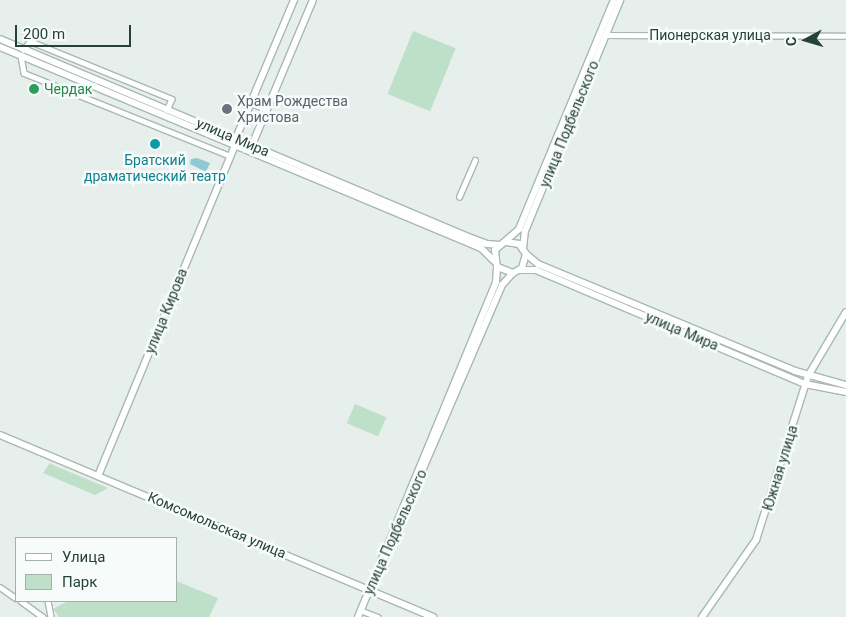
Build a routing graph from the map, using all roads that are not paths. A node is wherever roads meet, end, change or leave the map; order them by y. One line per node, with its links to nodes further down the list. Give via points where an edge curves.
1 (294, 0): 11 (main road, улица Кирова)
2 (313, 0): 13 (main road)
3 (614, 0): 10 (main road, улица Подбельского)
4 (620, 0): 5 (main road, улица Подбельского)
5 (605, 35): 6 (street, Пионерская улица); 10 (main road, улица Подбельского)
6 (846, 36)
7 (0, 39): 9 (main road, улица Мира)
8 (0, 47): 9 (main road, улица Мира)
9 (22, 53): 12 (main road, улица Мира); 12 (street, via 30,40 172,99); 14 (main road, улица Мира); 17 (street, via 24,73)
10 (588, 68): 22 (main road, улица Подбельского, via 519,229); 23 (main road, улица Подбельского, via 525,231)
11 (251, 103): 13 (main road); 15 (main road, улица Кирова)
12 (167, 110): 14 (main road, улица Мира)
13 (267, 110): 16 (main road)
14 (207, 130): 15 (main road, улица Мира)
15 (235, 142): 16 (main road, улица Мира); 17 (main road, улица Кирова); 19 (main road, улица Мира)
16 (252, 145): 19 (main road, улица Мира)
17 (230, 156): 32 (main road, улица Кирова)
18 (475, 160): 20 (street)
19 (307, 172): 21 (main road, улица Мира)
20 (459, 197)
21 (465, 239): 22 (main road, улица Мира, via 487,244); 24 (main road, улица Мира, via 485,250)
22 (503, 243): 23 (main road, улица Мира, via 516,242); 24 (main road, улица Подбельского)
23 (525, 251): 25 (main road, улица Подбельского); 27 (main road, улица Мира, via 538,264)
24 (496, 264): 25 (main road, улица Мира); 33 (main road, улица Подбельского, via 496,282)
25 (516, 272): 28 (main road, улица Мира, via 536,270); 33 (main road, улица Подбельского, via 502,285)
26 (846, 312): 27 (main road, Южная улица)
27 (808, 376): 28 (main road, Южная улица); 29 (main road, улица Мира)
28 (805, 384): 30 (main road, улица Мира); 45 (main road, Южная улица, via 756,540)
29 (846, 385)
30 (846, 392)
31 (0, 435): 32 (main road, Комсомольская улица)
32 (98, 476): 35 (main road, Комсомольская улица)
33 (395, 529): 35 (main road, улица Подбельского)
34 (0, 586): 36 (street)
35 (369, 590): 39 (main road, улица Подбельского); 44 (main road, Комсомольская улица)
36 (15, 597)
37 (22, 602): 40 (street)
38 (48, 602): 41 (street)
39 (360, 610): 42 (main road, улица Подбельского); 43 (street)
40 (43, 617)
41 (51, 617)
42 (358, 617)
43 (378, 617)
44 (433, 617)
45 (702, 617)

